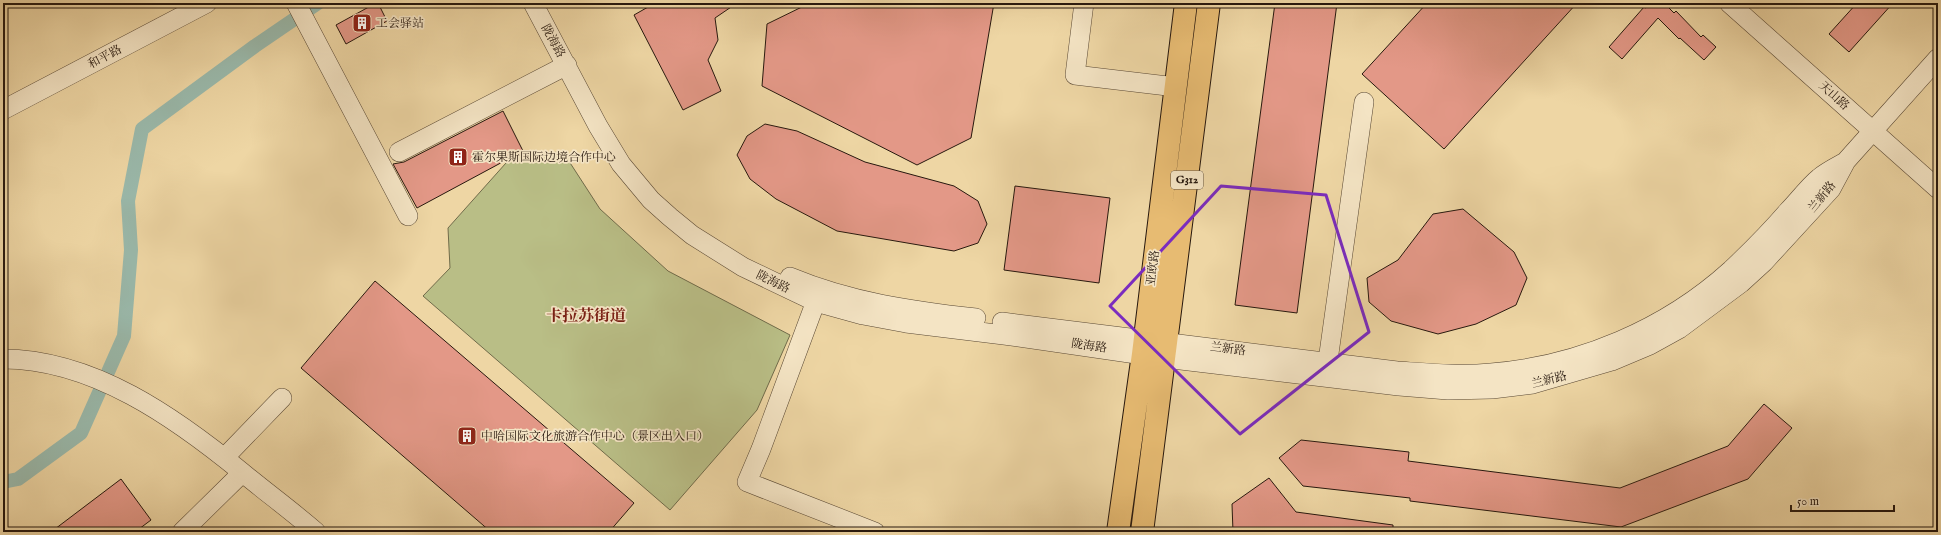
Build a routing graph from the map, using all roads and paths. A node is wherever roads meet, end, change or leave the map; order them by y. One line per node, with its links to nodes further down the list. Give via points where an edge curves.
1 (207, 3): 13 (street, 和平路)
2 (296, 3): 17 (street)
3 (533, 3): 10 (street, 陇海路)
4 (544, 3): 18 (street, 陇海路, via 610,122 634,160 658,189 700,227)
5 (1084, 3): 11 (street, via 1075,75)
6 (1186, 3): 11 (highway, 亚欧路 / G312)
7 (1209, 3): 19 (highway, 亚欧路 / G312)
8 (1729, 3): 14 (street, 天山路)
9 (1938, 58): 14 (street)
10 (567, 65): 15 (street); 18 (street, 陇海路, via 621,164 651,200 692,235 743,268)
11 (1176, 87): 19 (highway, 亚欧路 / G312)
12 (1364, 102): 21 (street)
13 (3, 110)
14 (1874, 131): 16 (street, 天山路); 21 (street, 兰新路, via 1846,161 1831,189 1764,262 1741,283 1679,329 1650,345 1612,361 1533,384 1492,389 1448,390)
15 (399, 152)
16 (1938, 189)
17 (408, 216)
18 (818, 296): 19 (street, 陇海路); 27 (street, via 747,482)
19 (1154, 348): 21 (street, 兰新路); 28 (highway, 亚欧路 / G312); 29 (highway, 亚欧路 / G312)
20 (3, 359): 23 (street, via 70,369 132,394)
21 (1326, 370)
22 (282, 398): 23 (street)
23 (225, 457): 24 (street)
24 (242, 473): 25 (street); 26 (street)
25 (182, 532)
26 (316, 532)
27 (875, 532)
28 (1118, 532)
29 (1142, 532)

